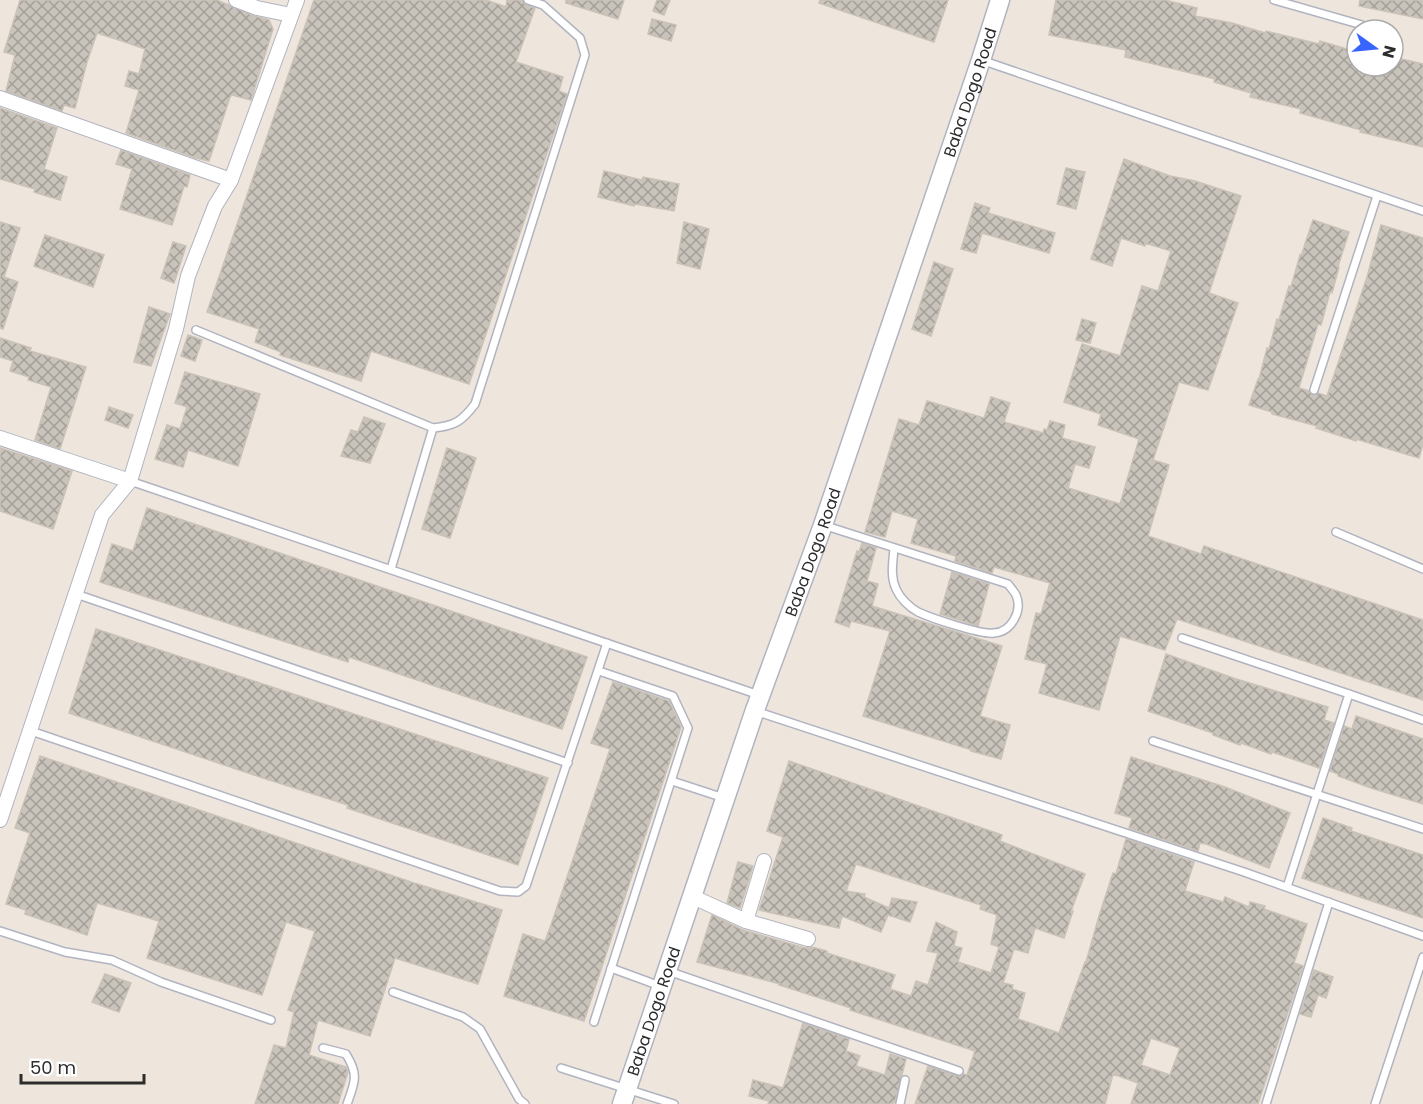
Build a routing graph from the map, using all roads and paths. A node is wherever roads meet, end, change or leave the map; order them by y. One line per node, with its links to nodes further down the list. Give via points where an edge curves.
1 (236, 0): 6 (street)
2 (297, 0): 6 (street)
3 (528, 0): 15 (lane, via 543,5 580,38 585,55 475,404 450,427)
4 (1000, 0): 8 (street, Baba Dogo Road)
5 (1274, 0): 7 (lane)
6 (291, 15): 10 (street)
7 (1345, 20)
8 (981, 60): 11 (lane); 18 (street, Baba Dogo Road)
9 (0, 98): 10 (street)
10 (231, 180): 17 (street, via 215,206 188,276)
11 (1377, 196): 12 (lane); 14 (lane)
12 (1423, 211)
13 (196, 330): 15 (lane)
14 (1314, 390)
15 (433, 428): 21 (lane)
16 (0, 438): 17 (street)
17 (130, 481): 21 (lane); 23 (street, via 102,515)
18 (823, 525): 20 (lane); 28 (street, Baba Dogo Road)
19 (1336, 532): 22 (lane)
20 (894, 548): 20 (lane, via 1008,584 1018,606 1013,623 994,633 979,632 918,612 896,591 892,574)
21 (391, 569): 25 (lane)
22 (1423, 569)
23 (76, 594): 30 (street); 32 (lane)
24 (1182, 638): 27 (lane)
25 (607, 643): 26 (lane); 28 (lane)
26 (599, 671): 32 (lane); 33 (lane, via 673,696 688,728)
27 (1349, 694): 29 (lane); 34 (lane)
28 (758, 703): 35 (street, Baba Dogo Road); 39 (lane)
29 (1423, 720)
30 (31, 731): 32 (lane, via 500,891 518,892 526,886); 36 (street)
31 (1153, 741): 34 (lane)
32 (568, 764)
33 (672, 781): 35 (lane); 47 (lane)
34 (1317, 793): 37 (lane); 39 (lane)
35 (725, 798): 40 (street, Baba Dogo Road)
36 (0, 820)
37 (1423, 829)
38 (764, 861): 42 (street)
39 (1287, 887): 41 (lane)
40 (693, 897): 42 (street); 48 (street, Baba Dogo Road)
41 (1329, 902): 44 (lane); 61 (lane)
42 (746, 921): 45 (street)
43 (0, 931): 50 (lane, via 65,952 112,960 161,982)
44 (1423, 936)
45 (807, 939)
46 (1423, 957): 62 (lane)
47 (611, 968): 48 (lane); 51 (lane)
48 (665, 979): 54 (lane); 56 (street, Baba Dogo Road)
49 (393, 992): 58 (lane, via 474,1023)
50 (272, 1020)
51 (594, 1022)
52 (323, 1048): 57 (lane, via 346,1054 354,1067 356,1079)
53 (561, 1068): 56 (lane)
54 (959, 1071)
55 (905, 1080): 60 (lane)
56 (625, 1096): 59 (lane)
57 (347, 1104)
58 (525, 1104)
59 (674, 1104)
60 (900, 1104)
61 (1266, 1104)
62 (1375, 1104)

